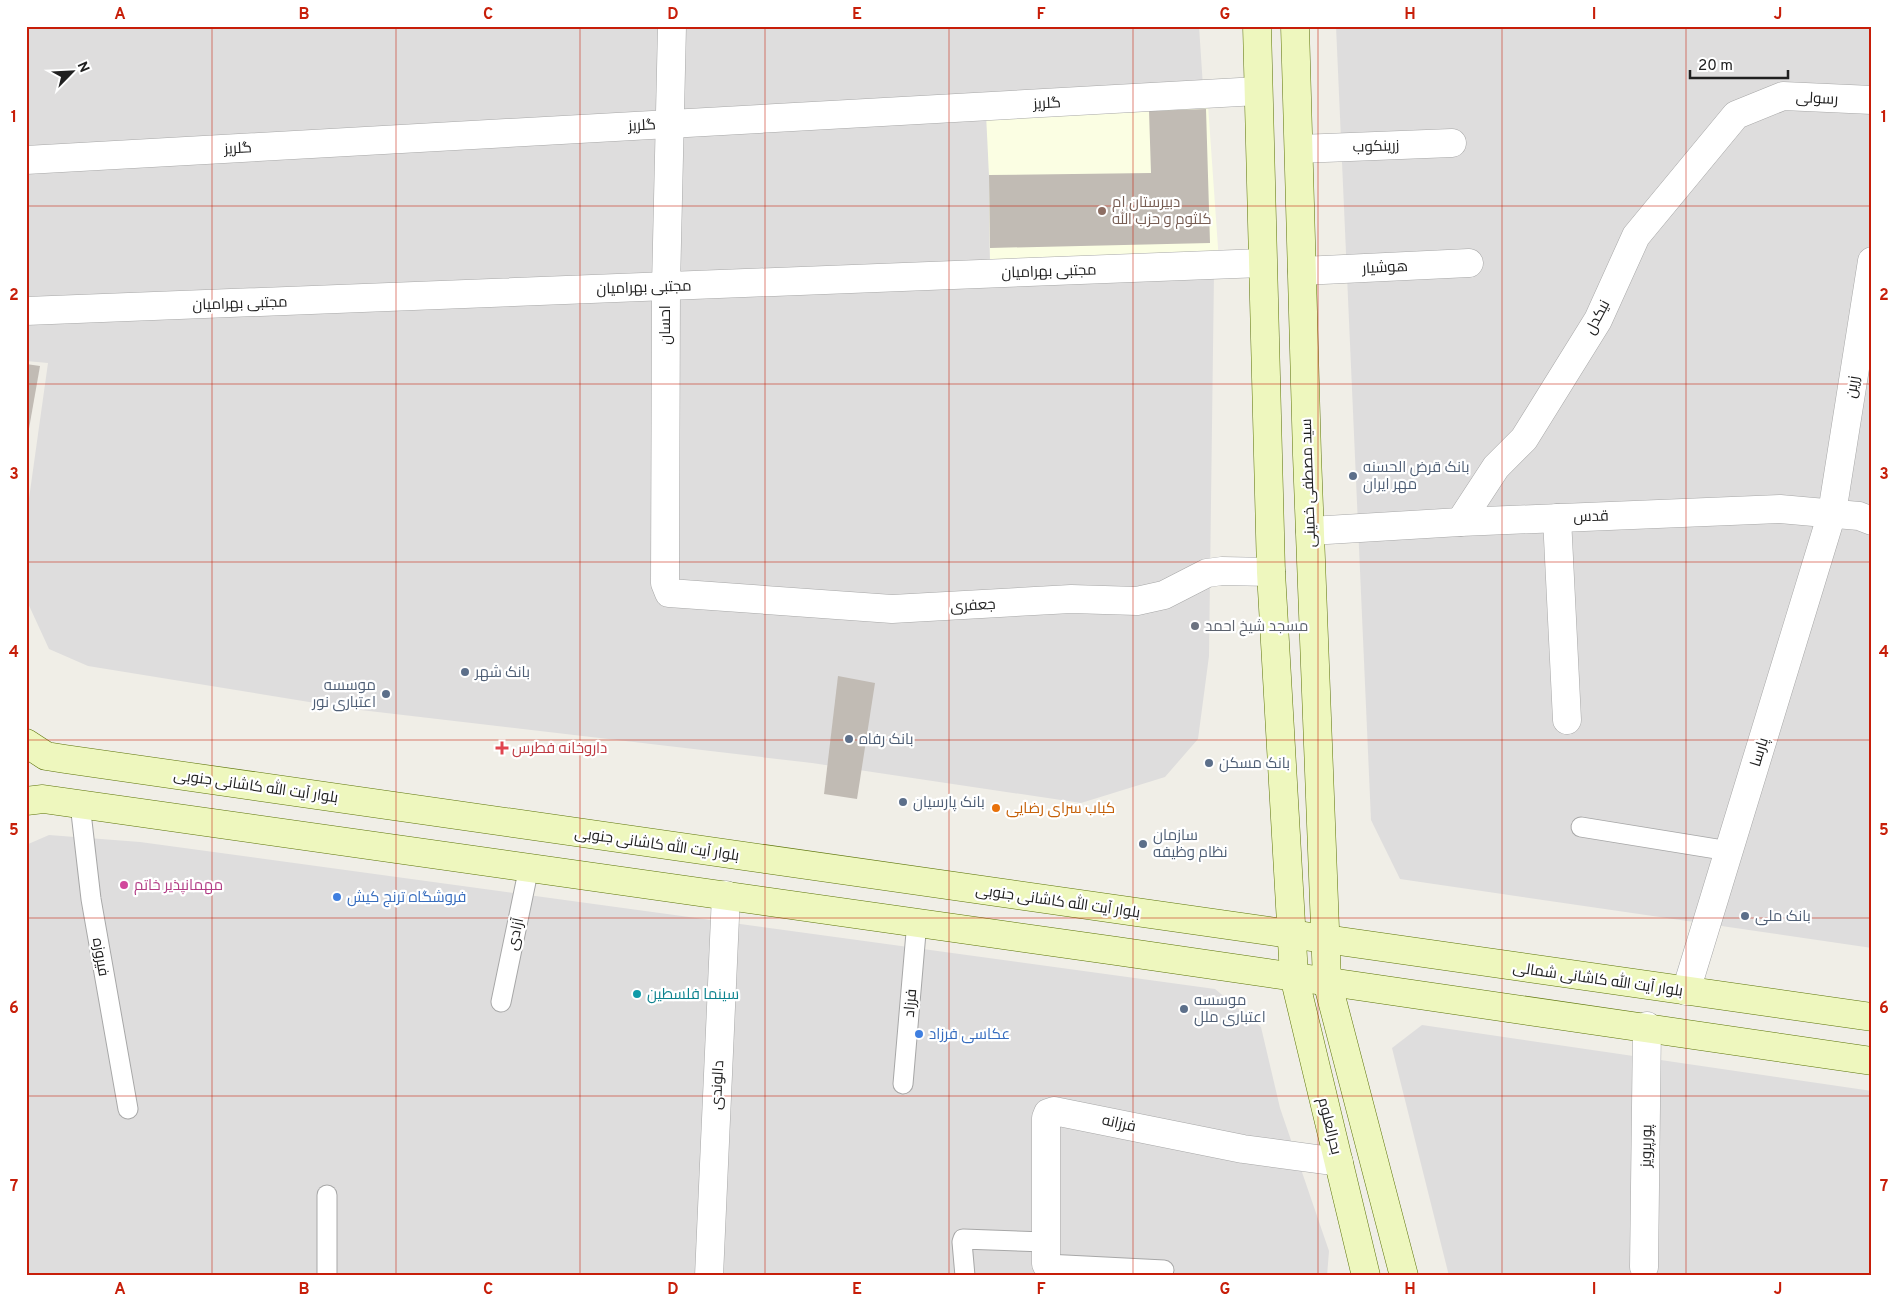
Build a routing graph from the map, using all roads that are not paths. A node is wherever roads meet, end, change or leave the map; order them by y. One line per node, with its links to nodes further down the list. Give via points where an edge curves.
1 (672, 26): 7 (street, احسان)
2 (1257, 26): 4 (main road)
3 (1295, 26): 9 (main road, سید مصطفی خمینی)
4 (1258, 91): 7 (street, گلریز); 12 (main road)
5 (1872, 100): 6 (street, رسولی, via 1783,96)
6 (1736, 114): 20 (street, نیکدل, via 1636,236 1598,320 1524,439 1496,467)
7 (669, 124): 10 (street, گلریز); 15 (street, احسان)
8 (1452, 143): 9 (street, زرینکوب)
9 (1299, 148): 14 (main road, سید مصطفی خمینی)
10 (26, 160)
11 (1872, 261): 17 (street, زرین)
12 (1262, 263): 15 (street, مجتبی بهرامیان); 22 (main road)
13 (1469, 263): 14 (street, هوشیار)
14 (1302, 271): 21 (main road, سید مصطفی خمینی)
15 (666, 286): 16 (street, مجتبی بهرامیان); 23 (street, احسان, via 665,583)
16 (26, 311)
17 (1832, 513): 18 (street, قدس, via 1780,509); 19 (street, قدس); 29 (street, پارسا)
18 (1557, 518): 20 (street, قدس); 24 (street)
19 (1872, 520)
20 (1460, 522): 21 (street, قدس)
21 (1310, 531): 34 (main road, سید مصطفی خمینی)
22 (1271, 572): 23 (street, جعفری, via 1207,573 1164,595 1137,601 1071,599 892,609); 33 (main road)
23 (669, 593)
24 (1567, 720)
25 (26, 743): 33 (main road, بلوار آیت الله کاشانی جنوبی, via 55,758)
26 (26, 801): 27 (main road, via 43,798)
27 (80, 804): 30 (main road); 43 (lane, فیروزه, via 91,898)
28 (1581, 827): 29 (lane)
29 (1729, 852): 37 (street, پارسا)
30 (529, 867): 31 (main road); 38 (lane, آزادی)
31 (726, 895): 32 (main road); 50 (street, دالوندی)
32 (917, 921): 35 (main road); 42 (lane, فرزاد)
33 (1292, 934): 34 (main road, بلوار آیت الله کاشانی جنوبی); 35 (main road, بحرالعلوم)
34 (1325, 939): 36 (main road, سید مصطفی خمینی); 37 (main road, بلوار آیت الله کاشانی شمالی)
35 (1294, 976): 36 (main road); 44 (main road, بحرالعلوم)
36 (1327, 981): 40 (main road); 53 (main road)
37 (1686, 991): 39 (main road, بلوار آیت الله کاشانی شمالی)
38 (501, 1002)
39 (1872, 1017)
40 (1647, 1026): 41 (main road); 47 (street, پورپرویز)
41 (1872, 1061)
42 (903, 1084)
43 (128, 1109)
44 (1339, 1162): 46 (street, فرزانه, via 1243,1149 1054,1111 1046,1118); 52 (main road, بحرالعلوم)
45 (326, 1195): 49 (lane)
46 (1045, 1253): 48 (lane); 51 (lane, via 963,1239)
47 (1644, 1267)
48 (1164, 1270)
49 (327, 1276)
50 (709, 1276)
51 (965, 1276)
52 (1366, 1276)
53 (1404, 1276)

